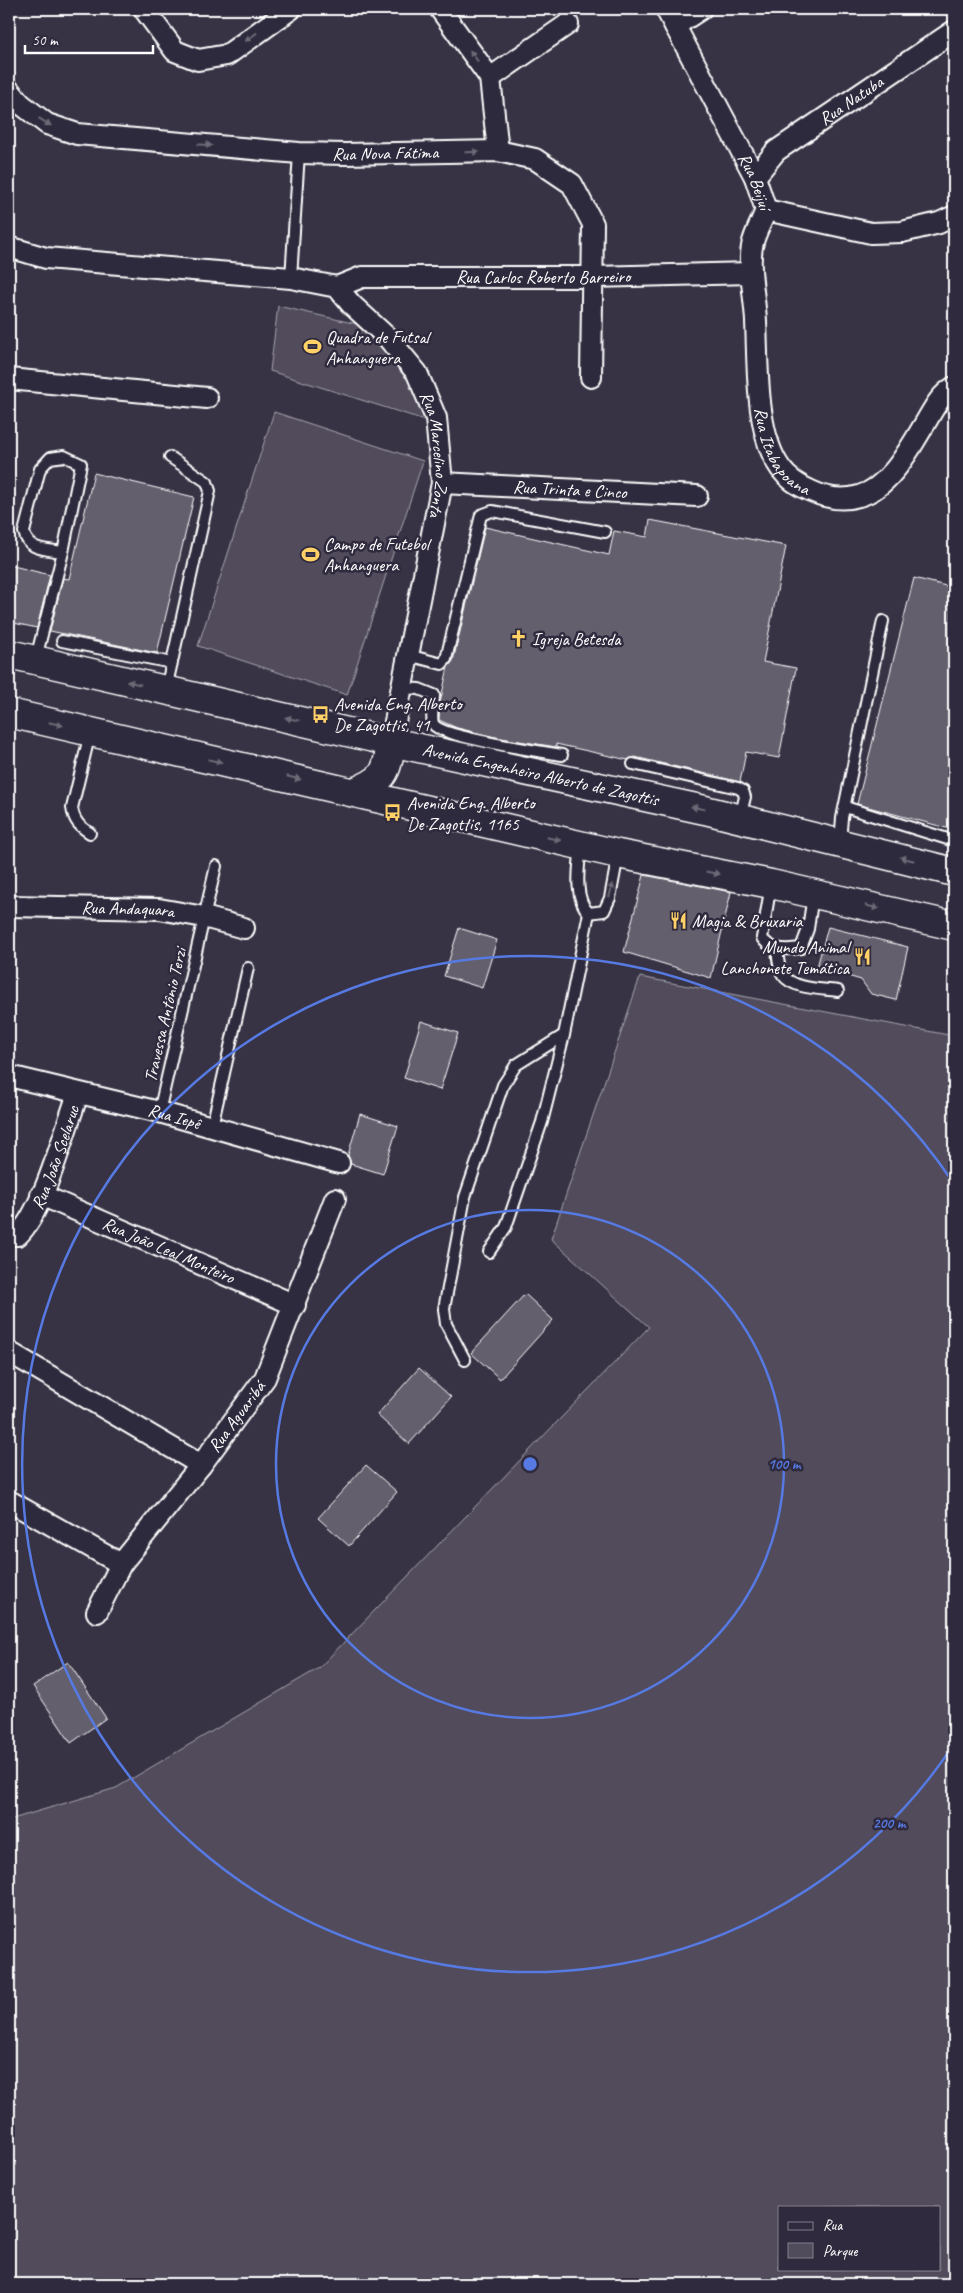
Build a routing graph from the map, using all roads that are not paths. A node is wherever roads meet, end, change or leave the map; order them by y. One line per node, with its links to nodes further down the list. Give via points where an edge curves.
1 (144, 9): 2 (street, one-way to 1, via 227,55 198,60 175,51)
2 (291, 9)
3 (440, 9): 8 (street, one-way to 3)
4 (701, 9): 5 (street)
5 (670, 17): 12 (street, Rua Beijuí)
6 (568, 24): 8 (street)
7 (954, 31): 12 (street, Rua Natuba, via 776,151)
8 (490, 78): 10 (street)
9 (9, 90): 11 (street, Rua Nova Fátima, one-way to 11, via 47,124 77,134)
10 (498, 151): 11 (street, Rua Nova Fátima, one-way to 10); 17 (street, Rua Nova Fátima, via 535,160 572,184 592,224)
11 (299, 153): 18 (lane)
12 (755, 177): 13 (street, Rua Beijuí)
13 (766, 210): 14 (street, Rua Beijuí, via 871,234 902,232); 16 (street, Rua Itabapoana, via 752,243)
14 (954, 216)
15 (9, 247): 18 (street, via 46,258)
16 (750, 273): 17 (street, Rua Carlos Roberto Barreiro); 22 (street, Rua Itabapoana, via 754,292 760,402 766,437 780,469 797,485 823,496 846,499 861,496 877,487 897,466 934,407)
17 (593, 277): 19 (street, Rua Carlos Roberto Barreiro, via 362,277); 20 (street, Rua Nova Fátima)
18 (291, 278): 19 (street)
19 (337, 287): 25 (street, Rua Marcelino Zonta, via 388,338 416,373 436,418)
20 (591, 377)
21 (9, 379): 23 (street)
22 (954, 387)
23 (207, 398)
24 (170, 457): 34 (lane, via 207,482 210,491)
25 (442, 483): 26 (street, Rua Trinta e Cinco); 32 (street, Rua Marcelino Zonta)
26 (697, 496)
27 (605, 532): 32 (lane, via 492,511 480,516 446,658 442,664)
28 (63, 552): 28 (lane, via 32,547 24,532 40,469 50,458 64,456 81,464); 33 (lane)
29 (883, 622): 43 (lane)
30 (62, 641): 34 (lane)
31 (9, 654): 33 (main road, Avenida Engenheiro Alberto de Zagottis)
32 (408, 656): 35 (street, Rua Marcelino Zonta)
33 (35, 660): 36 (main road, Avenida Engenheiro Alberto de Zagottis, one-way to 33)
34 (172, 663): 36 (lane)
35 (402, 688): 39 (street, Rua Marcelino Zonta); 40 (lane, via 419,689 434,695 432,722 435,727 455,735)
36 (166, 690): 39 (main road, Avenida Engenheiro Alberto de Zagottis, one-way to 36)
37 (9, 713): 38 (main road, one-way to 38)
38 (90, 732): 42 (main road, one-way to 42); 45 (lane, via 72,808 79,826)
39 (391, 742): 42 (main road, via 383,774 377,782); 44 (main road, Avenida Engenheiro Alberto de Zagottis, one-way to 39)
40 (562, 756)
41 (633, 764): 44 (lane, via 738,788 745,797)
42 (354, 792): 48 (main road, one-way to 48)
43 (844, 807): 46 (lane); 47 (lane)
44 (739, 818): 47 (main road, Avenida Engenheiro Alberto de Zagottis)
45 (90, 833)
46 (954, 841)
47 (839, 842): 51 (main road, Avenida Engenheiro Alberto de Zagottis, one-way to 47)
48 (581, 845): 49 (main road); 55 (lane, via 580,897)
49 (618, 854): 52 (main road, one-way to 52); 55 (lane, one-way to 49, via 604,911 610,898)
50 (216, 866): 56 (lane, Travessa Antônio Terzi)
51 (954, 872)
52 (771, 884): 53 (main road); 59 (lane, via 762,938 767,945)
53 (813, 894): 57 (main road, one-way to 57); 59 (lane, via 808,929 801,948)
54 (9, 907): 56 (street, Rua Andaquara, via 159,909)
55 (589, 913): 62 (lane)
56 (204, 917): 58 (street, Rua Andaquara); 65 (lane, Travessa Antônio Terzi)
57 (954, 926)
58 (244, 928)
59 (777, 948): 61 (lane, via 782,974 787,980)
60 (248, 968): 66 (lane)
61 (838, 992)
62 (564, 1035): 71 (lane, via 540,1131 506,1227); 74 (lane, via 516,1066 502,1084 465,1197 444,1310 446,1324)
63 (9, 1076): 64 (street, Rua Iepê)
64 (78, 1094): 65 (street, Rua Iepê); 68 (street, Rua João Scelaruc)
65 (159, 1112): 66 (street, Rua Iepê)
66 (212, 1126): 67 (street, Rua Iepê)
67 (339, 1163)
68 (41, 1195): 70 (street, Rua João Scelaruc, via 26,1227 18,1235); 72 (street, Rua João Leal Monteiro)
69 (335, 1199): 72 (street, Rua Aguaribá)
70 (9, 1236)
71 (489, 1252)
72 (295, 1305): 75 (street, Rua Aguaribá, via 265,1378)
73 (9, 1352): 75 (street)
74 (465, 1360)
75 (202, 1465): 77 (street, Rua Aguaribá)
76 (9, 1502): 77 (street)
77 (121, 1564): 78 (street, Rua Aguaribá)
78 (97, 1612)

